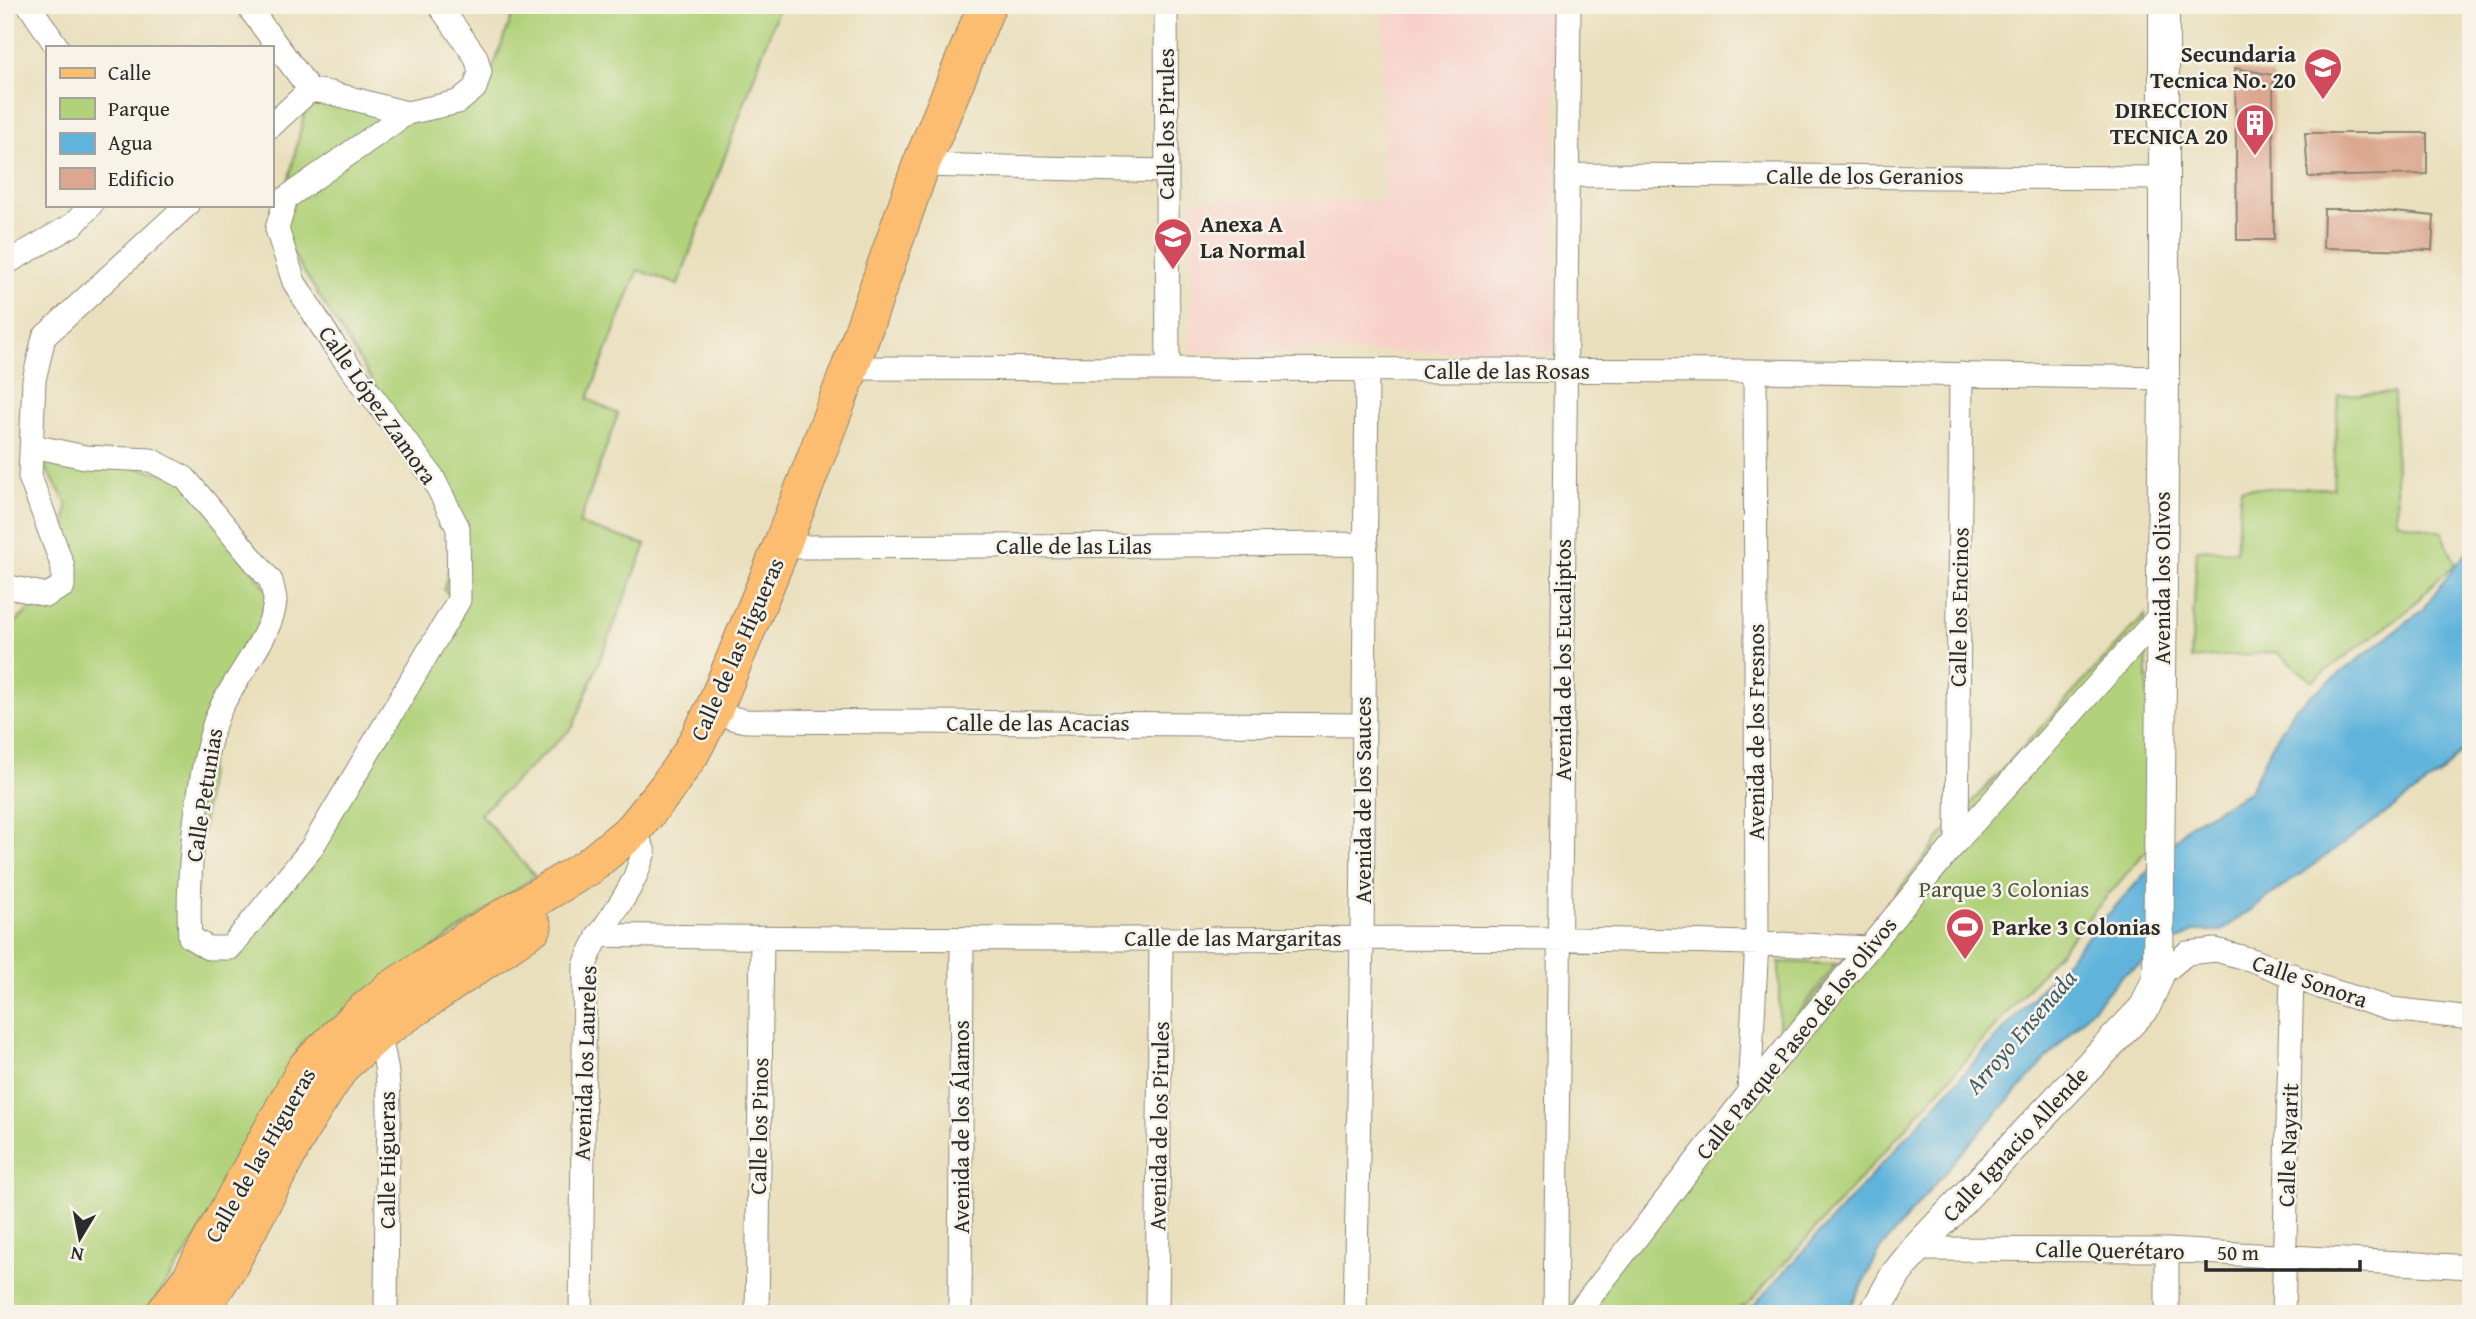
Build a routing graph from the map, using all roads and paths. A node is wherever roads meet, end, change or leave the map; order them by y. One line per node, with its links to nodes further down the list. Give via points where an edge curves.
1 (29, 5): 10 (street)
2 (45, 5): 11 (street)
3 (247, 5): 12 (street)
4 (439, 5): 13 (street, via 476,57 480,72 474,88 458,102)
5 (987, 5): 15 (main road, Calle de las Higueras)
6 (1008, 5): 15 (main road, Calle de las Higueras)
7 (1166, 5): 16 (street, Calle los Pirules)
8 (1569, 5): 17 (street, Avenida de los Eucaliptos)
9 (2164, 5): 18 (street, Avenida los Olivos)
10 (56, 46)
11 (72, 46)
12 (310, 90): 13 (street); 14 (street)
13 (407, 113): 45 (street, Calle López Zamora, via 286,198 277,229 294,282 333,344 432,476 458,528 460,600 311,849)
14 (273, 124)
15 (932, 165): 16 (street); 22 (main road, Calle de las Higueras)
16 (1166, 170): 23 (street, Calle los Pirules)
17 (1567, 175): 18 (street, Calle de los Geranios); 25 (street, Avenida de los Eucaliptos)
18 (2163, 178): 28 (street, Avenida los Olivos)
19 (90, 206): 21 (street, via 74,224)
20 (186, 206): 29 (street, via 44,338 34,380)
21 (5, 264)
22 (860, 368): 23 (street, Calle de las Rosas); 31 (main road, Calle de las Higueras)
23 (1168, 369): 24 (street, Calle de las Rosas)
24 (1367, 371): 25 (street, Calle de las Rosas); 30 (street, Avenida de los Sauces)
25 (1564, 371): 26 (street, Calle de las Rosas); 43 (street, Avenida de los Eucaliptos)
26 (1755, 371): 27 (street, Calle de las Rosas); 44 (street, Avenida de los Fresnos)
27 (1961, 373): 28 (street, Calle de las Rosas); 37 (street, Calle los Encinos)
28 (2164, 378): 33 (street, Avenida los Olivos)
29 (33, 446): 32 (street, via 30,477 63,567 63,586 47,595); 45 (street, Calle Petunias, via 85,457 151,460 185,478 271,581 275,601 268,626 214,723 198,801 188,906 190,937 208,948)
30 (1366, 544): 31 (street, Calle de las Lilas); 35 (street, Avenida de los Sauces)
31 (792, 546): 34 (main road, Calle de las Higueras)
32 (5, 586)
33 (2162, 613): 37 (street, Calle Parque Paseo de los Olivos); 48 (street, Avenida los Olivos)
34 (723, 713): 35 (street, Calle de las Acacias, via 746,721); 36 (main road, Calle de las Higueras, via 666,789)
35 (1364, 725): 39 (street, Avenida de los Sauces)
36 (639, 840): 38 (street, Avenida los Laureles, via 632,884); 50 (main road, Calle de las Higueras, via 474,935 389,991)
37 (1957, 841): 46 (street, Calle Parque Paseo de los Olivos)
38 (598, 936): 40 (street, Calle de las Margaritas); 59 (street, Avenida los Laureles, via 585,966 584,982)
39 (1362, 938): 42 (street, Calle de las Margaritas); 43 (street, Calle de las Margaritas); 63 (street, Avenida de los Sauces)
40 (762, 939): 41 (street, Calle de las Margaritas); 60 (street, Calle los Pinos)
41 (962, 939): 42 (street, Calle de las Margaritas); 61 (street, Avenida de los Álamos)
42 (1161, 939): 62 (street, Avenida de los Pirules)
43 (1562, 939): 44 (street, Calle de las Margaritas); 64 (street, Avenida de los Eucaliptos)
44 (1757, 942): 46 (street, Calle de las Margaritas); 51 (street, Avenida de los Fresnos)
45 (230, 948)
46 (1868, 948): 51 (street, Calle Parque Paseo de los Olivos)
47 (2292, 975): 48 (street, Calle Sonora, via 2216,950 2187,953); 49 (street, Calle Sonora, via 2391,1009); 54 (street, Calle Nayarit)
48 (2158, 977): 52 (street, Calle Ignacio Allende, via 2145,1007)
49 (2471, 1018)
50 (370, 1023): 56 (main road, Calle de las Higueras, via 306,1068 191,1278); 57 (main road, Calle de las Higueras, via 321,1094 230,1264); 58 (street, Calle Higueras, via 383,1050 388,1089)
51 (1749, 1093): 65 (street, Calle Parque Paseo de los Olivos)
52 (1916, 1249): 53 (street, Calle Querétaro); 66 (street, Calle Ignacio Allende)
53 (2168, 1250): 54 (street, Calle Querétaro); 67 (street)
54 (2284, 1255): 55 (street, Calle Querétaro); 68 (street, Calle Nayarit)
55 (2471, 1267)
56 (164, 1314)
57 (198, 1314)
58 (386, 1314)
59 (581, 1314)
60 (757, 1314)
61 (960, 1314)
62 (1157, 1314)
63 (1355, 1314)
64 (1555, 1314)
65 (1577, 1314)
66 (1874, 1314)
67 (2167, 1314)
68 (2283, 1314)

